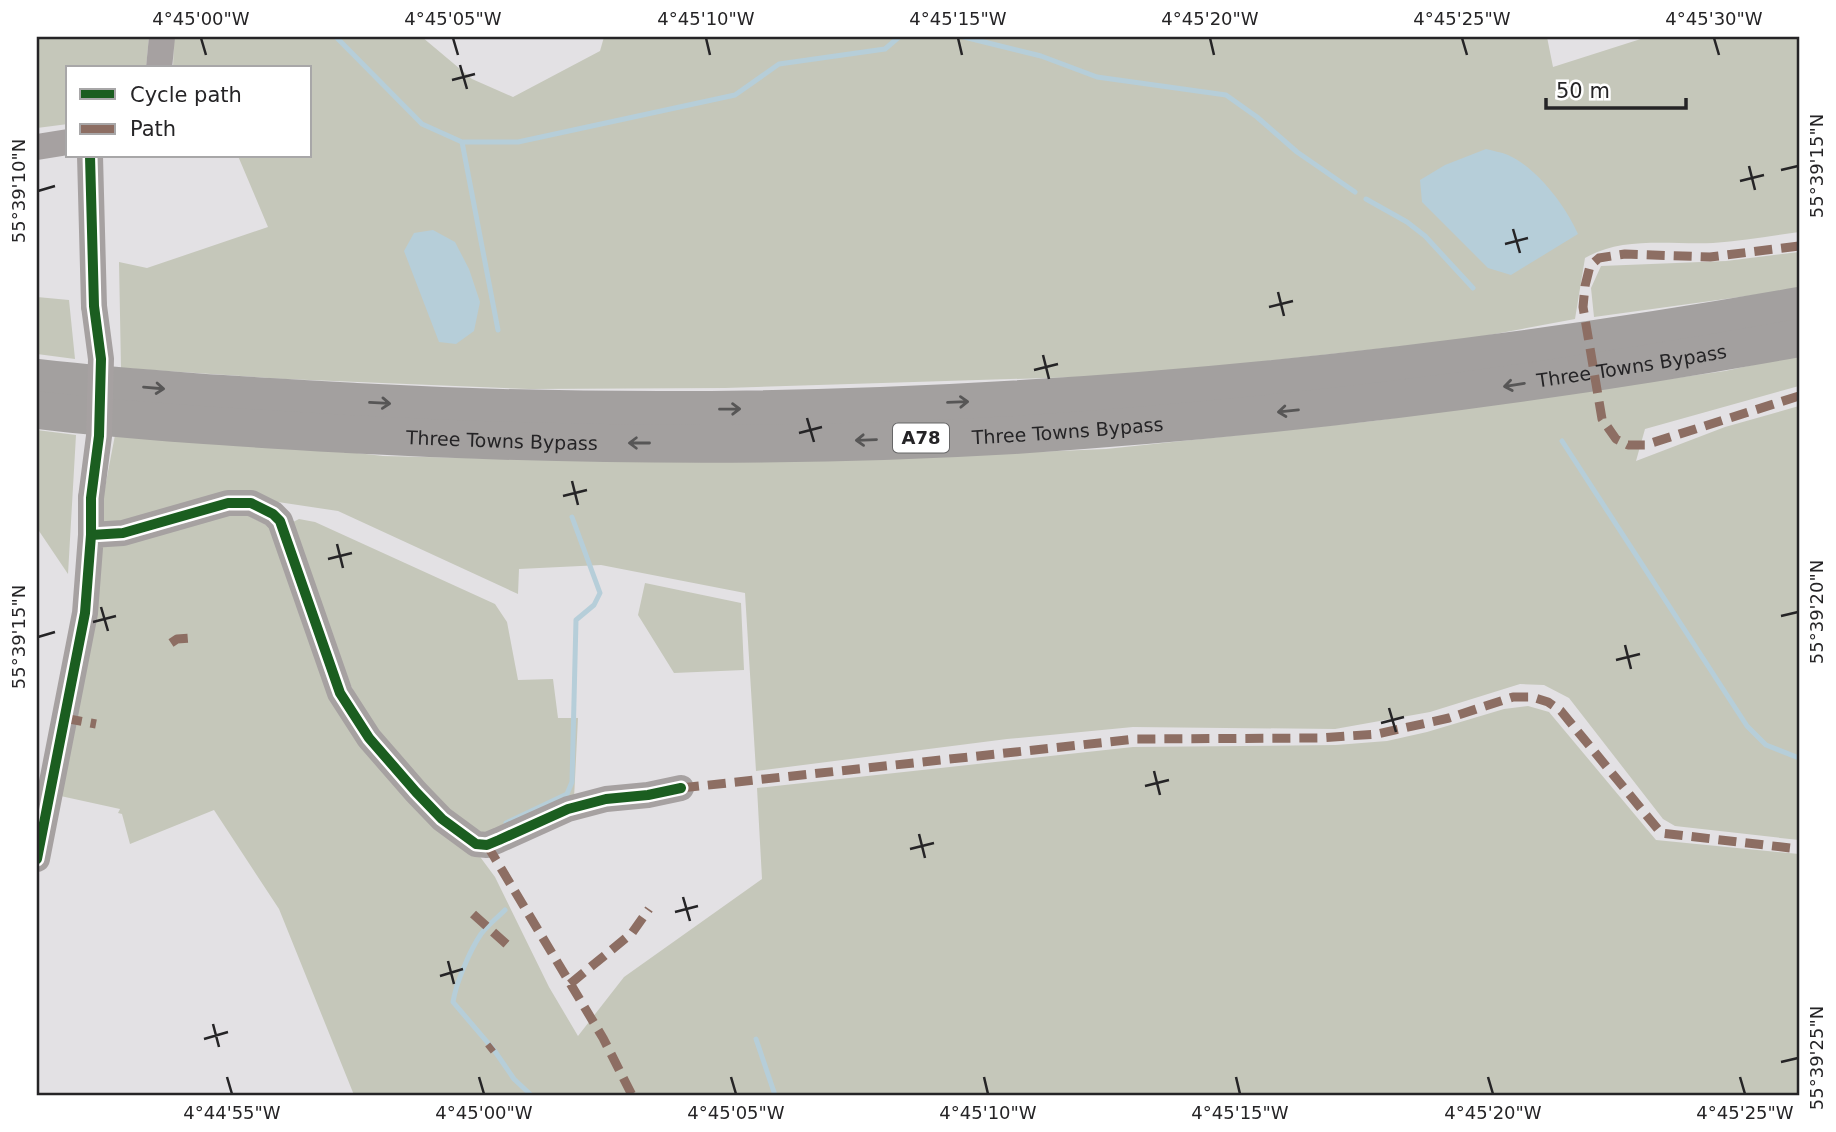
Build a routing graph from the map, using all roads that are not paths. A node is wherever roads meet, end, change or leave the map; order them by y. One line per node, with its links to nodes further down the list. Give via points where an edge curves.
1 (162, 37): 2 (street)
2 (159, 66)
3 (66, 142): 4 (street)
4 (37, 147)
5 (90, 158): 10 (street, bridge, via 94,306 101,359)
6 (1799, 306): 8 (highway, Three Towns Bypass / A78, one-way to 6, via 434,406 601,411 797,409 1262,382 1483,356)
7 (1799, 338): 9 (highway, Three Towns Bypass / A78, one-way to 9, via 1491,388 1013,435 607,443 248,428)
8 (37, 378)
9 (37, 410)
10 (91, 535): 11 (street, via 123,534 228,503 251,503 273,514 280,521 340,693 369,738 416,792 476,844 487,845 586,804); 12 (street, via 85,613)
11 (681, 788)
12 (37, 859)

